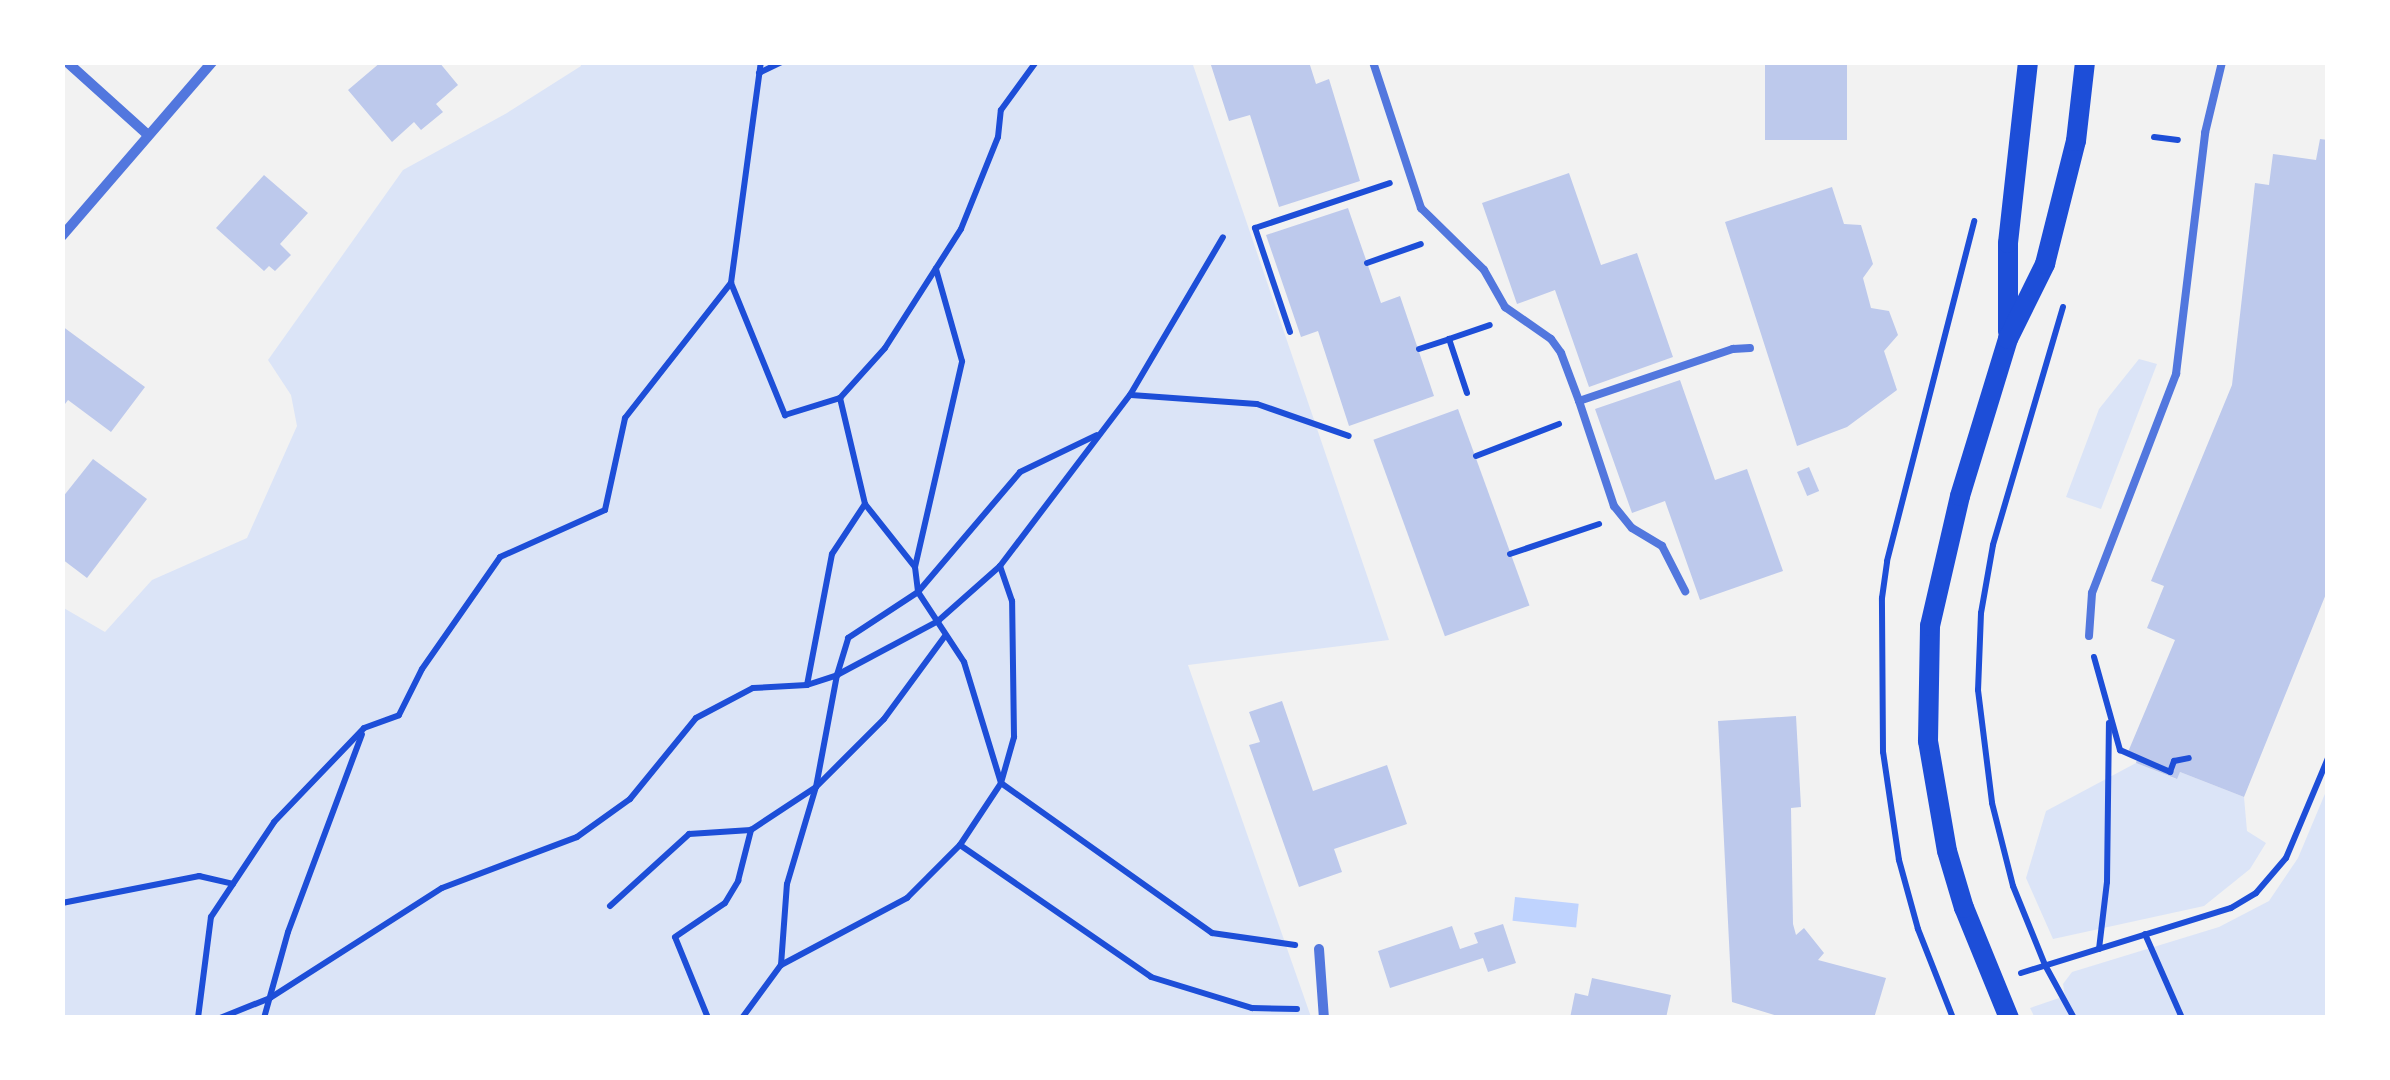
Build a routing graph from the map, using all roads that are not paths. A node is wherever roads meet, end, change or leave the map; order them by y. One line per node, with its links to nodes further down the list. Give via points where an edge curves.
1 (67, 62): 7 (street)
2 (212, 62): 7 (street)
3 (1373, 62): 11 (lane, via 1421,208 1484,270 1515,316 1550,339)
4 (2028, 62): 9 (main road, via 2008,242)
5 (2084, 62): 9 (main road, via 2076,141 2045,264)
6 (2222, 62): 13 (lane, via 2206,133 2176,374 2092,593)
7 (148, 135): 8 (street)
8 (62, 236)
9 (2008, 339): 16 (main road, via 1940,572 1926,679 1928,741 1947,852)
10 (1750, 348): 11 (lane)
11 (1579, 401): 12 (lane, via 1614,506 1632,528 1662,546)
12 (1685, 591)
13 (2088, 636)
14 (1319, 948): 15 (street)
15 (1324, 1014)
16 (2009, 1018)

